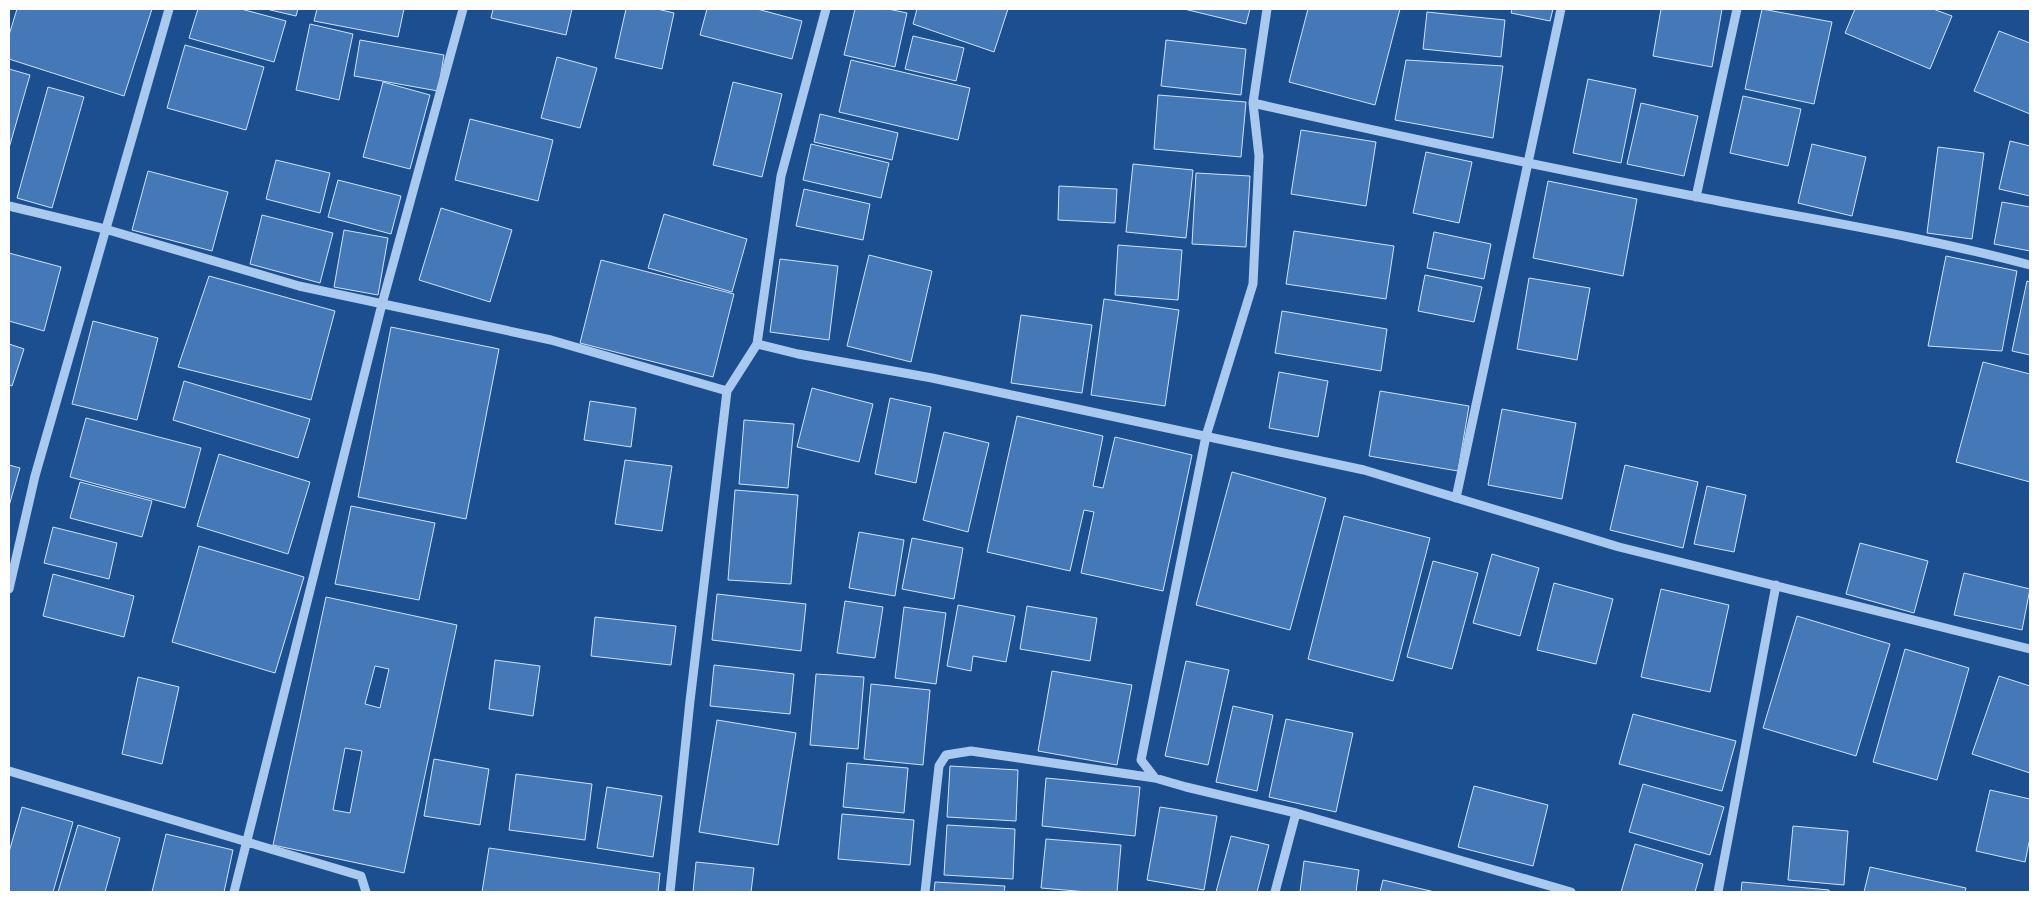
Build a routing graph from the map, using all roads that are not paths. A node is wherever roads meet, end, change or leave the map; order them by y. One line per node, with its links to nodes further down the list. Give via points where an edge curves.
1 (169, 9): 11 (street)
2 (463, 9): 13 (street)
3 (826, 9): 14 (street, via 781,176)
4 (1267, 9): 7 (street)
5 (1561, 9): 8 (street)
6 (1737, 9): 9 (street)
7 (1253, 103): 8 (street); 16 (street, via 1259,156 1253,284)
8 (1529, 163): 9 (street); 17 (street)
9 (1696, 197): 12 (street, via 1974,250)
10 (9, 206): 11 (street)
11 (104, 229): 13 (street, via 299,286); 19 (street, via 35,476)
12 (2030, 265)
13 (382, 304): 15 (street, via 551,340); 24 (street)
14 (756, 344): 15 (street); 16 (street)
15 (727, 391): 27 (street)
16 (1206, 436): 17 (street, via 1364,470); 22 (street, via 1141,760)
17 (1456, 498): 18 (street, via 1619,547)
18 (1776, 585): 20 (street); 31 (street)
19 (9, 588)
20 (2030, 649)
21 (9, 771): 24 (street)
22 (1155, 778): 23 (street); 28 (street, via 971,751 946,755 939,766)
23 (1296, 813): 29 (street); 30 (street)
24 (247, 841): 25 (street); 26 (street, via 361,876)
25 (234, 892)
26 (366, 892)
27 (670, 892)
28 (926, 892)
29 (1275, 892)
30 (1571, 892)
31 (1718, 892)

